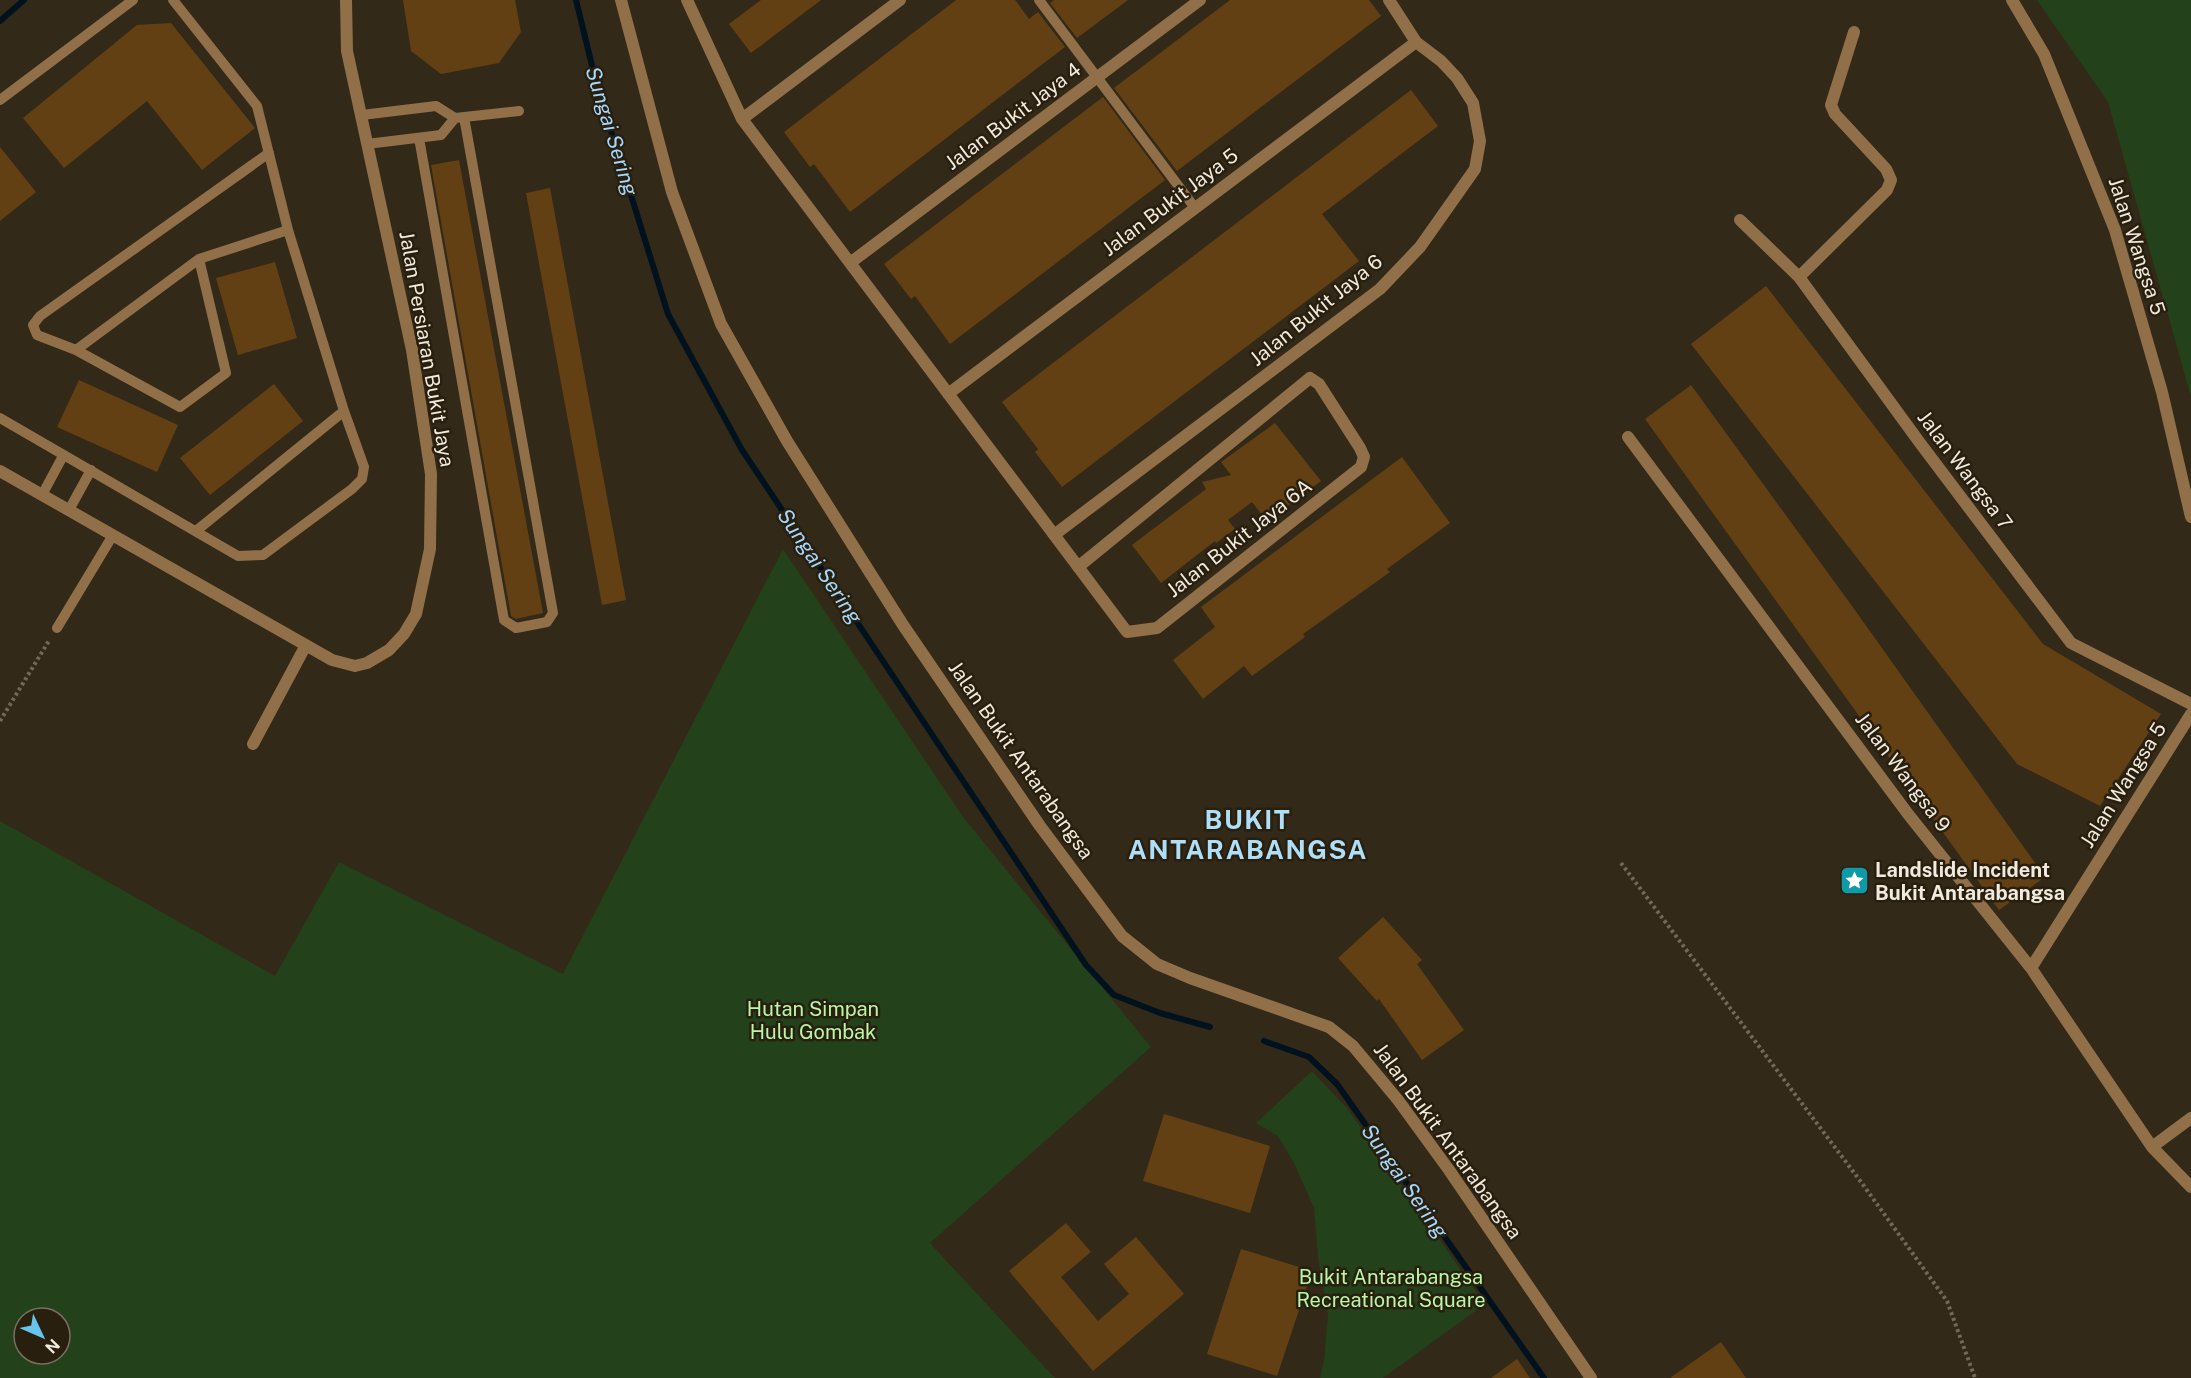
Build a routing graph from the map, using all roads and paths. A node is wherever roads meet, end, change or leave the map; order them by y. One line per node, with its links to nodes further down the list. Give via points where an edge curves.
1 (133, 0): 14 (lane)
2 (173, 0): 21 (lane, via 257,106)
3 (346, 0): 16 (street, Jalan Persiaran Bukit Jaya, via 347,51)
4 (621, 0): 54 (street, Jalan Bukit Antarabangsa, via 672,192 721,324 787,441 903,625 1040,826 1122,936 1157,964 1329,1027 1353,1046 1449,1170)
5 (687, 0): 18 (street)
6 (900, 0): 18 (street)
7 (1039, 0): 13 (lane)
8 (1200, 0): 13 (street, Jalan Bukit Jaya 4)
9 (1389, 0): 12 (street, Jalan Bukit Jaya 6)
10 (2012, 0): 38 (street, Jalan Wangsa 5, via 2044,54 2115,230 2162,392)
11 (1854, 32): 27 (street, via 1831,105 1892,180 1887,190)
12 (1416, 42): 22 (street, Jalan Bukit Jaya 5); 41 (street, Jalan Bukit Jaya 6, via 1457,78 1473,103 1480,141 1475,169 1420,247 1380,289)
13 (1097, 77): 22 (lane); 26 (street, Jalan Bukit Jaya 4)
14 (0, 100)
15 (519, 111): 17 (lane)
16 (362, 116): 17 (lane, via 436,106); 20 (street, Jalan Persiaran Bukit Jaya)
17 (459, 117): 19 (lane, via 441,135); 19 (lane, via 553,613 547,622 516,628 504,620)
18 (742, 119): 26 (street)
19 (419, 138): 20 (lane)
20 (367, 144): 44 (street, Jalan Persiaran Bukit Jaya, via 414,362 431,474 430,549 417,614 389,650 355,666 332,660)
21 (269, 153): 24 (lane); 28 (lane, via 33,325 37,335)
22 (1195, 208): 29 (street, Jalan Bukit Jaya 5)
23 (1740, 220): 27 (street, Jalan Wangsa 7)
24 (288, 230): 25 (lane); 30 (lane)
25 (199, 259): 28 (lane); 28 (lane, via 226,373 180,407)
26 (850, 263): 29 (street)
27 (1799, 277): 45 (street, Jalan Wangsa 7, via 2071,644)
28 (76, 350)
29 (948, 394): 41 (street)
30 (344, 411): 39 (lane); 39 (lane, via 364,467 362,478 352,489 263,555 238,556)
31 (0, 418): 33 (lane)
32 (1628, 436): 50 (street, Jalan Wangsa 9, via 1908,814)
33 (63, 456): 34 (lane); 36 (lane)
34 (91, 470): 37 (lane); 39 (lane)
35 (0, 471): 36 (street, Jalan Persiaran Bukit Jaya)
36 (42, 495): 37 (street, Jalan Persiaran Bukit Jaya)
37 (69, 510): 40 (street, Jalan Persiaran Bukit Jaya)
38 (2191, 517)
39 (196, 531)
40 (113, 535): 43 (lane); 44 (street, Jalan Persiaran Bukit Jaya)
41 (1054, 535): 42 (street)
42 (1078, 567): 42 (street, Jalan Bukit Jaya 6A, via 1310,378 1319,384 1364,457 1361,467 1157,628 1127,632)
43 (57, 628): 47 (path)
44 (306, 645): 48 (street)
45 (2191, 704)
46 (2191, 714): 50 (street, Jalan Wangsa 5)
47 (0, 721)
48 (254, 744)
49 (1622, 863): 55 (path, via 1947,1301)
50 (2031, 968): 52 (street, Jalan Wangsa 9)
51 (2191, 1118): 52 (street)
52 (2152, 1147): 53 (street, Jalan Wangsa 9)
53 (2191, 1187)
54 (1591, 1378)
55 (1975, 1378)

